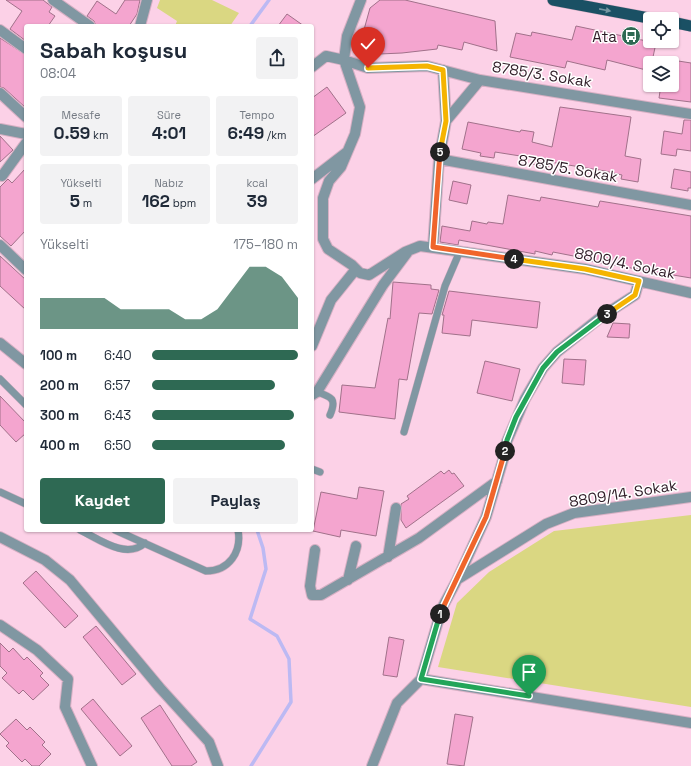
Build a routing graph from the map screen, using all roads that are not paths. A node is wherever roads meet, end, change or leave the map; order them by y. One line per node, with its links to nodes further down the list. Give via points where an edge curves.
1 (53, 0): 7 (street)
2 (147, 0): 8 (street)
3 (361, 0): 12 (street, via 347,36)
4 (553, 0): 5 (highway, one-way to 5)
5 (643, 17)
6 (679, 23): 9 (highway)
7 (87, 24)
8 (141, 24)
9 (691, 26)
10 (0, 30): 11 (street)
11 (24, 48)
12 (344, 60): 13 (street, via 326,56); 14 (street, via 368,68 427,66); 23 (street, via 360,107 355,134)
13 (314, 65)
14 (443, 70): 15 (street); 19 (street)
15 (480, 80): 17 (street, 8785/3. Sokak); 19 (street, 8785/3. Sokak)
16 (0, 93): 18 (street)
17 (691, 114)
18 (24, 115)
19 (446, 121): 24 (street, 8785/3. Sokak)
20 (0, 129): 21 (street)
21 (24, 134)
22 (24, 146): 25 (street)
23 (348, 151): 26 (street); 33 (street, via 329,181 323,198 323,239 328,249)
24 (439, 159): 27 (street, 8785/5. Sokak); 29 (street, 8785/3. Sokak)
25 (2, 176)
26 (314, 177)
27 (691, 205)
28 (0, 245): 32 (street)
29 (433, 247): 30 (street, 8809/4. Sokak, via 420,246); 31 (street, 8809/4. Sokak)
30 (410, 250): 33 (street, via 368,275 360,274); 40 (street, via 382,285)
31 (460, 251): 34 (street, 8809/4. Sokak, via 585,269); 43 (lane, via 445,286)
32 (24, 268)
33 (356, 269): 36 (street, via 332,300)
34 (639, 281): 35 (street, 8809/4. Sokak); 46 (street, via 635,295 574,337 543,368 525,399 507,440)
35 (691, 293)
36 (314, 341)
37 (0, 343): 38 (street)
38 (24, 362)
39 (0, 379): 41 (lane)
40 (314, 393): 42 (lane, via 328,396 333,401)
41 (24, 403)
42 (330, 415)
43 (404, 432)
44 (314, 470): 45 (lane)
45 (320, 472)
46 (497, 481): 58 (street, via 419,538); 60 (street, via 486,517)
47 (0, 492): 49 (lane)
48 (691, 497): 60 (street, 8809/14. Sokak, via 574,513 546,524)
49 (24, 503)
50 (396, 508): 58 (street)
51 (84, 532): 55 (lane, via 123,550 135,550)
52 (119, 532): 55 (lane)
53 (238, 532): 55 (lane, via 238,547 233,559 223,568 212,571 206,571)
54 (0, 537): 65 (street, via 45,560 70,580 160,688 209,742)
55 (145, 544)
56 (356, 546): 59 (street)
57 (315, 550): 59 (street, via 310,586 312,595 321,595)
58 (388, 557): 59 (street)
59 (348, 580)
60 (457, 580): 62 (street, via 442,608)
61 (0, 625): 64 (street, via 37,650 68,679 65,707)
62 (421, 679): 63 (street); 66 (street, via 397,703)
63 (691, 723)
64 (92, 766)
65 (218, 766)
66 (372, 766)

